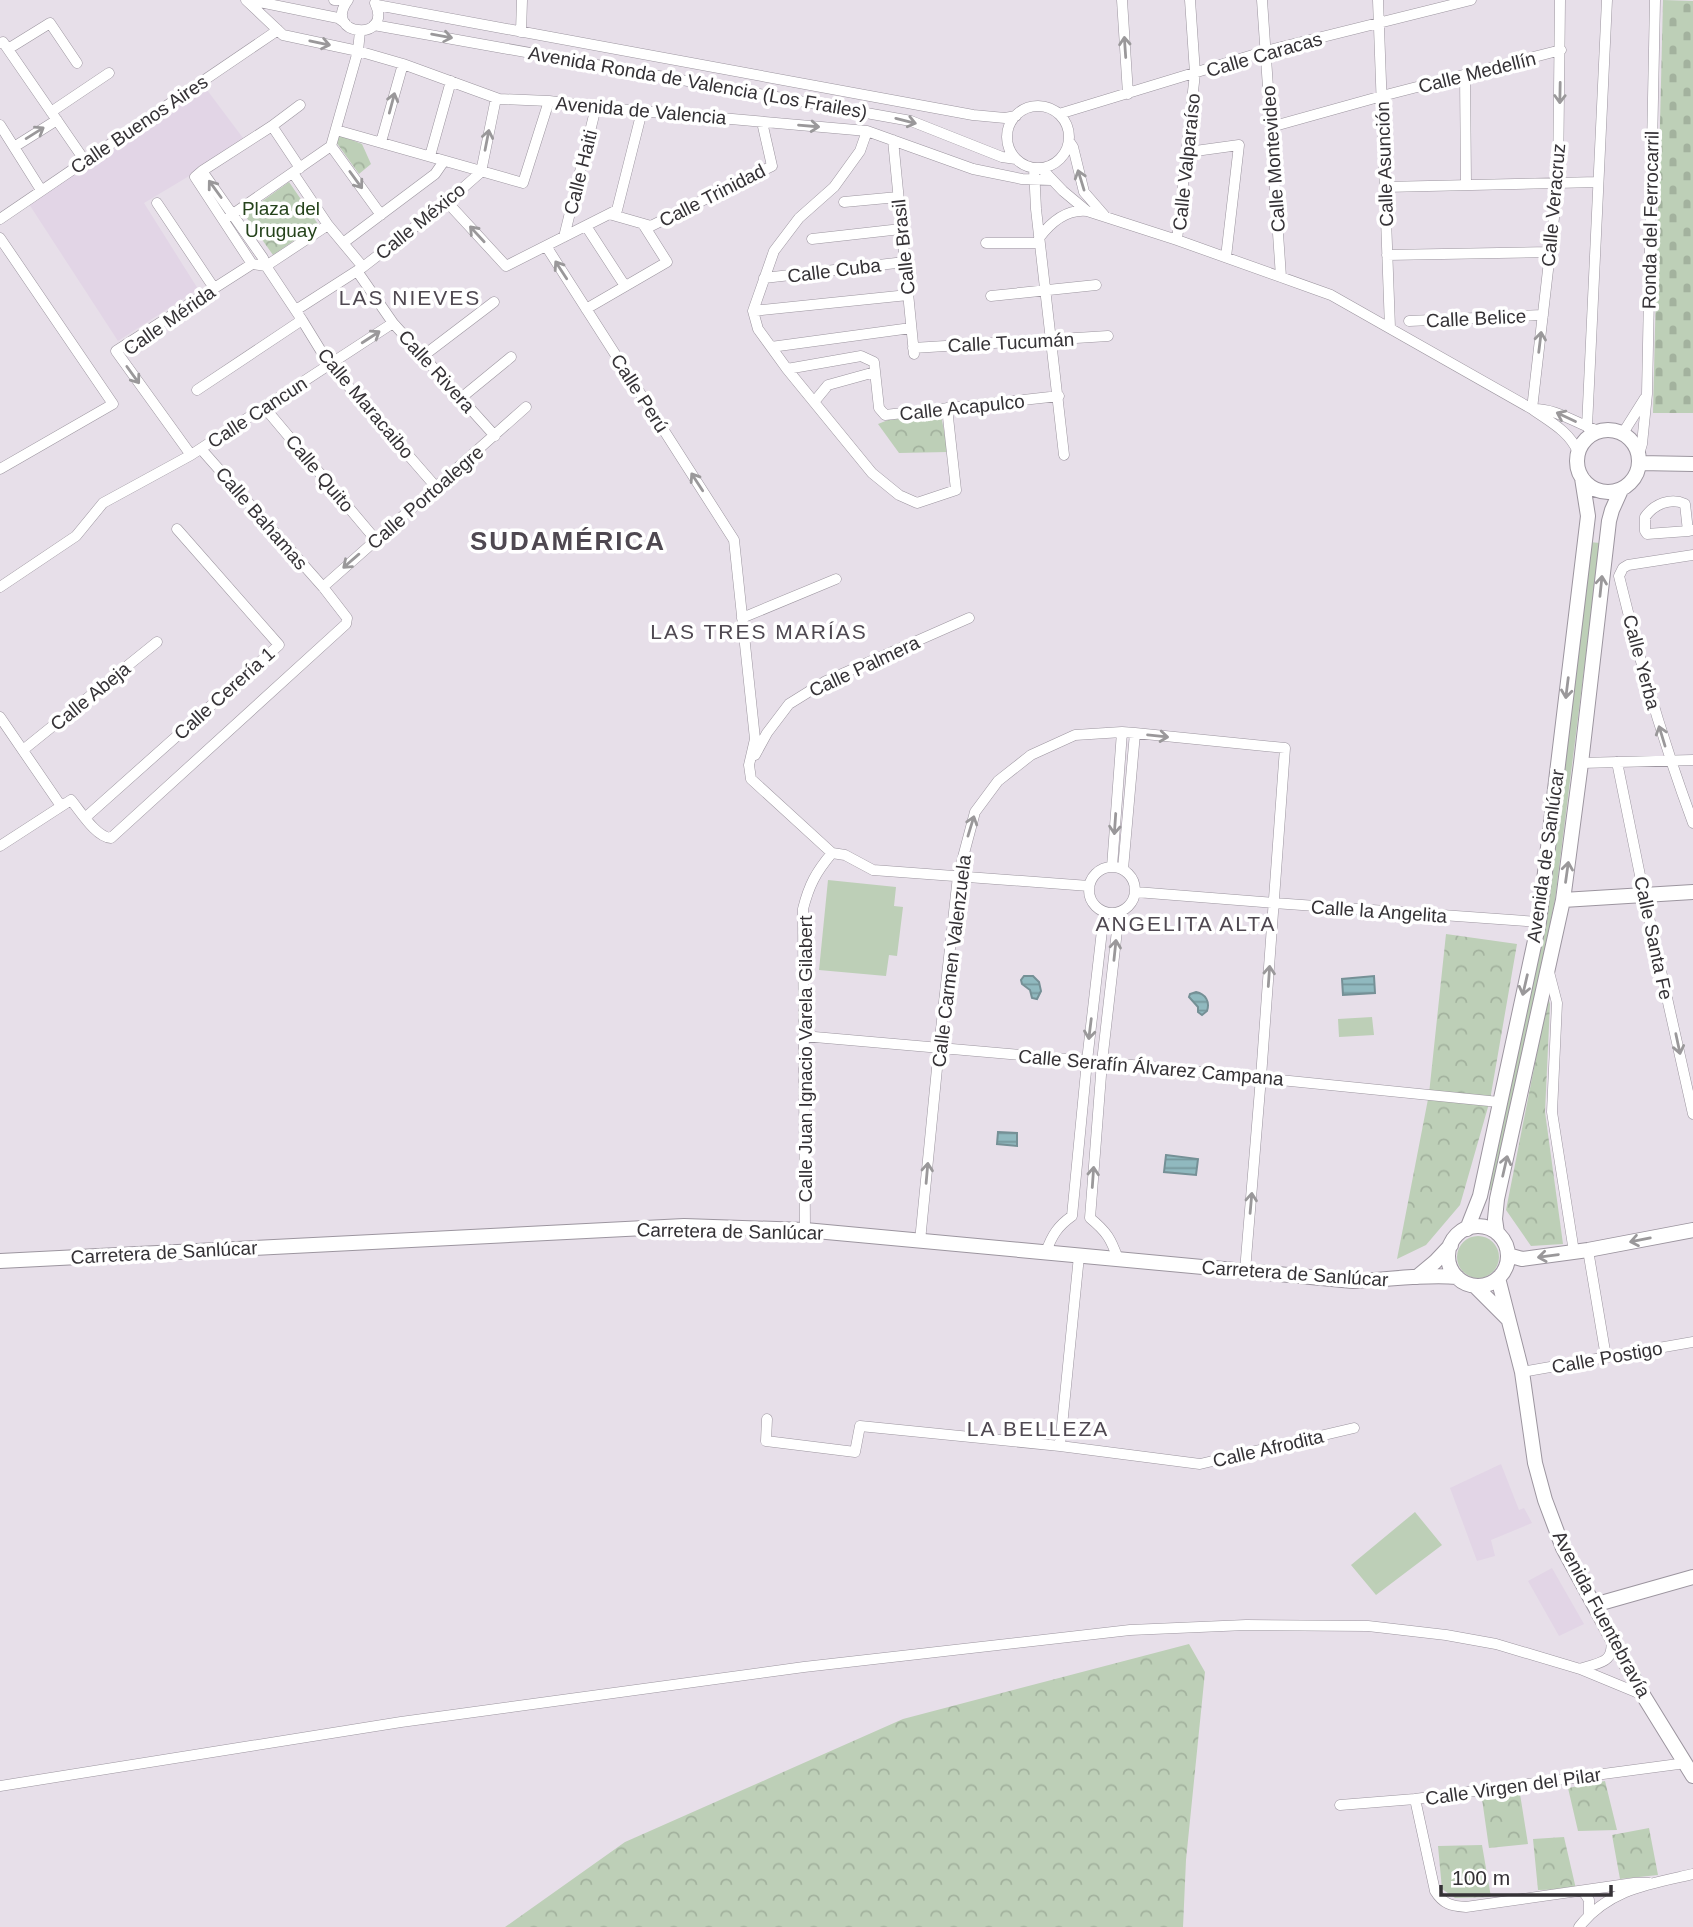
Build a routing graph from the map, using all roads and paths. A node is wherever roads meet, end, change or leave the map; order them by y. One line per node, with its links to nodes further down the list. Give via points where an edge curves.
1 (248, 0): 14 (street); 17 (street, Avenida de Valencia)
2 (334, 0): 3 (street)
3 (346, 0): 14 (street)
4 (522, 0): 19 (street)
5 (1122, 0): 30 (street, one-way to 5)
6 (1190, 0): 27 (street, Calle Valparaíso)
7 (1262, 0): 23 (street, Calle Montevideo)
8 (1378, 0): 15 (street, Calle Asunción)
9 (1471, 0): 15 (street, Calle Caracas)
10 (1560, 0): 21 (street, Calle Veracruz)
11 (1607, 0): 61 (street)
12 (1654, 0): 123 (street, Ronda del Ferrocarril)
13 (375, 3): 16 (street, via 378,15); 19 (street, Avenida Ronda de Valencia (Los Frailes))
14 (345, 23): 18 (street)
15 (1380, 23): 23 (street, Calle Caracas); 31 (street, Calle Asunción)
16 (374, 25): 18 (street); 53 (street, Avenida Ronda de Valencia (Los Frailes), one-way to 53, via 911,121)
17 (278, 30): 22 (street, Avenida de Valencia, one-way to 22, via 283,35); 54 (street, Calle Buenos Aires)
18 (360, 31): 22 (street)
19 (521, 32): 39 (street, Avenida Ronda de Valencia (Los Frailes), via 974,115)
20 (4, 45): 24 (street, via 50,23); 38 (street)
21 (1561, 50): 28 (street, Calle Medellín); 62 (street, Calle Veracruz, one-way to 62)
22 (358, 51): 25 (street, Avenida de Valencia); 44 (street)
23 (1266, 51): 27 (street, Calle Caracas); 43 (street, Calle Montevideo)
24 (77, 63)
25 (403, 64): 29 (street, Avenida de Valencia); 48 (street, one-way to 25)
26 (109, 73): 38 (street)
27 (1195, 73): 30 (street, Calle Caracas); 51 (street, Calle Valparaíso)
28 (1465, 75): 31 (street, Calle Medellín); 63 (street)
29 (451, 81): 32 (street, Avenida de Valencia); 52 (street)
30 (1128, 93): 37 (street, Calle Caracas)
31 (1382, 96): 43 (street, Calle Medellín); 64 (street, Calle Asunción)
32 (496, 98): 33 (street, Avenida de Valencia); 58 (street, Calle México, one-way to 32)
33 (549, 102): 35 (street, Avenida de Valencia); 58 (street, via 523,183)
34 (299, 106): 42 (street)
35 (596, 107): 36 (street, Avenida de Valencia); 80 (street, Calle Haiti)
36 (642, 111): 40 (street, Avenida de Valencia); 71 (street, via 617,210)
37 (1059, 114): 39 (street, Avenida Ronda de Valencia (Los Frailes), via 1041,106); 47 (street)
38 (54, 116): 50 (street, one-way to 38); 54 (street)
39 (1016, 116): 53 (street, via 1007,140)
40 (762, 122): 45 (street, Avenida de Valencia, one-way to 45); 76 (street, Calle Trinidad, via 772,166 651,226)
41 (0, 125): 50 (street)
42 (272, 126): 57 (street); 74 (street, via 195,177)
43 (1271, 127): 95 (street, Calle Montevideo)
44 (336, 130): 48 (street); 49 (street)
45 (867, 131): 46 (street, Avenida de Valencia); 96 (street, via 860,151 834,187 799,218 774,251)
46 (892, 140): 59 (street, Avenida de Valencia, via 973,170); 66 (street, Calle Brasil)
47 (1069, 141): 56 (street, via 1061,158); 73 (street, one-way to 47, via 1084,192)
48 (381, 142): 52 (street)
49 (331, 146): 57 (street); 72 (street, one-way to 72)
50 (14, 147): 65 (street)
51 (1188, 152): 84 (street, Calle Valparaíso); 90 (street, via 1239,145)
52 (430, 156): 55 (street)
53 (1016, 159): 56 (street, Avenida Ronda de Valencia (Los Frailes))
54 (85, 161): 65 (street, Calle Buenos Aires)
55 (444, 161): 58 (street); 72 (street, via 435,174)
56 (1037, 168): 59 (street); 60 (street, Avenida Ronda de Valencia (Los Frailes))
57 (297, 171): 74 (street); 77 (street)
58 (481, 172): 67 (street, Calle México)
59 (1035, 179): 60 (street, Avenida de Valencia); 83 (street)
60 (1051, 180): 70 (street, Avenida Ronda de Valencia (Los Frailes))
61 (1598, 182): 62 (street); 131 (street)
62 (1558, 183): 63 (street); 88 (street, Calle Veracruz)
63 (1466, 185): 64 (street)
64 (1385, 187): 89 (street, Calle Asunción)
65 (41, 190): 75 (street, Calle Buenos Aires)
66 (898, 197): 68 (street); 79 (street, Calle Brasil)
67 (447, 202): 87 (street, one-way to 67, via 506,266); 94 (street, Calle México)
68 (844, 202)
69 (157, 203): 99 (street)
70 (1087, 211): 73 (street, Avenida Ronda de Valencia (Los Frailes)); 83 (street, via 1060,217)
71 (609, 214): 76 (street, Calle Trinidad); 78 (street)
72 (380, 215): 85 (street)
73 (1104, 215): 84 (street, Avenida Ronda de Valencia (Los Frailes))
74 (229, 217): 92 (street); 93 (street, Calle Maracaibo)
75 (0, 219)
76 (643, 224): 98 (street, via 667,262)
77 (328, 225): 85 (street, Calle Rivera); 93 (street)
78 (586, 226): 80 (street); 98 (street)
79 (901, 229): 82 (street); 91 (street, Calle Brasil)
80 (564, 237): 87 (street)
81 (0, 238): 140 (street, via 113,404)
82 (812, 239)
83 (1039, 240): 86 (street); 100 (street)
84 (1177, 240): 90 (street, Avenida Ronda de Valencia (Los Frailes))
85 (343, 243): 94 (street, Calle Rivera)
86 (986, 243)
87 (546, 246): 104 (street, Calle Perú, one-way to 87)
88 (1550, 252): 89 (street); 107 (street, Calle Veracruz)
89 (1387, 255): 112 (street, Calle Asunción)
90 (1226, 257): 95 (street, Avenida Ronda de Valencia (Los Frailes))
91 (905, 262): 96 (street, Calle Cuba); 101 (street, Calle Brasil)
92 (252, 264): 93 (street); 99 (street, Calle Mérida)
93 (266, 266): 105 (street, Calle Maracaibo)
94 (360, 269): 105 (street, Calle México); 110 (street, Calle Rivera)
95 (1281, 277): 112 (street, Avenida Ronda de Valencia (Los Frailes), via 1331,295)
96 (764, 278): 106 (street)
97 (1096, 285): 100 (street)
98 (625, 286): 104 (street)
99 (214, 288): 136 (street, Calle Mérida, one-way to 136, via 116,351)
100 (1045, 291): 102 (street); 114 (street)
101 (908, 295): 106 (street); 111 (street, Calle Brasil)
102 (991, 296)
103 (494, 302): 117 (street)
104 (586, 309): 151 (street, Calle Perú, one-way to 104, via 734,540)
105 (296, 310): 108 (street, Calle Maracaibo)
106 (753, 312): 115 (street)
107 (1543, 315): 109 (street, Calle Belice); 130 (street, Calle Veracruz, one-way to 107)
108 (302, 320): 119 (street, Calle Maracaibo); 122 (street)
109 (1409, 321)
110 (393, 323): 117 (street, Calle Rivera); 119 (street, Calle Cancun, one-way to 110)
111 (911, 328): 115 (street); 116 (street, Calle Brasil)
112 (1390, 328): 130 (street, Avenida Ronda de Valencia (Los Frailes))
113 (1108, 335): 114 (street, Calle Tucumán)
114 (1051, 340): 116 (street, Calle Tucumán); 124 (street)
115 (771, 347): 120 (street)
116 (913, 351)
117 (423, 356): 125 (street, Calle Rivera)
118 (511, 357): 125 (street)
119 (329, 364): 127 (street, Calle Cancun); 142 (street, Calle Maracaibo)
120 (787, 369): 121 (street, via 861,356 874,362); 126 (street)
121 (875, 372): 126 (street, via 828,385); 129 (street, Calle Acapulco, via 879,408 885,415)
122 (197, 390)
123 (1647, 394): 132 (street); 138 (street, Ronda del Ferrocarril)
124 (1059, 396): 129 (street, Calle Acapulco); 137 (street)
125 (461, 398): 133 (street, Calle Rivera)
126 (814, 402): 129 (street, via 872,473 917,503 956,490)
127 (264, 407): 134 (street, Calle Cancun); 146 (street, Calle Quito)
128 (526, 407): 133 (street, Calle Portoalegre)
129 (947, 408)
130 (1532, 409): 131 (street, Avenida Ronda de Valencia (Los Frailes), one-way to 130, via 1557,412); 135 (street, Avenida Ronda de Valencia (Los Frailes), via 1573,440)
131 (1593, 429): 132 (main road); 135 (main road)
132 (1623, 433): 138 (main road)
133 (495, 436): 142 (street, Calle Portoalegre)
134 (201, 449): 136 (street, Calle Cancun); 150 (street, Calle Bahamas)
135 (1578, 452): 141 (main road)
136 (191, 455): 149 (street, Calle Cancun, via 103,503 76,536)
137 (1064, 455)
138 (1640, 458): 139 (main road); 143 (main road, via 1633,481)
139 (1693, 464)
140 (0, 469)
141 (1582, 478): 143 (main road, via 1599,491); 179 (main road, Avenida de Sanlúcar, one-way to 179, via 1588,516)
142 (436, 487): 146 (street, Calle Portoalegre)
143 (1621, 489): 161 (main road, Avenida de Sanlúcar, one-way to 143, via 1609,521)
144 (177, 529): 164 (street, Calle Cerería 1, via 279,645)
145 (1690, 531): 145 (street, via 1682,502 1655,506 1645,517 1647,534)
146 (376, 540): 150 (street, Calle Portoalegre, one-way to 150)
147 (1693, 555): 160 (street, Calle Yerba, one-way to 147, via 1619,576 1628,565)
148 (836, 579): 151 (street)
149 (0, 587)
150 (323, 587): 164 (street, Calle Bahamas, via 347,618 346,624 111,838 98,833)
151 (742, 618): 162 (street, via 755,740)
152 (969, 618): 162 (street, Calle Palmera, via 826,681 789,704)
153 (157, 642): 157 (street, Calle Abeja)
154 (0, 717): 157 (street)
155 (1122, 732): 156 (street, Calle Carmen Valenzuela); 168 (street, one-way to 168); 170 (street, Calle Carmen Valenzuela, one-way to 155, via 975,812 998,782 1031,755 1075,735)
156 (1135, 733): 169 (street); 176 (street, Calle Carmen Valenzuela, one-way to 176, via 1285,748)
157 (23, 750): 163 (street)
158 (1693, 760): 160 (street)
159 (1617, 762): 160 (street); 161 (street); 174 (street, Calle Santa Fe)
160 (1670, 762): 165 (street, Calle Yerba)
161 (1581, 764): 175 (main road, Avenida de Sanlúcar, one-way to 161)
162 (749, 765): 167 (street, via 751,779)
163 (61, 806): 164 (street, via 71,800); 166 (street)
164 (86, 817)
165 (1693, 823)
166 (0, 846)
167 (832, 853): 170 (street, via 873,870); 181 (street, Calle Juan Ignacio Varela Gilabert, via 812,880 803,909)
168 (1112, 867): 169 (street); 171 (street, via 1098,871)
169 (1123, 869): 172 (street, via 1135,883)
170 (958, 876): 171 (street); 182 (street, Calle Carmen Valenzuela)
171 (1088, 886): 177 (street, via 1089,897)
172 (1136, 892): 176 (street, Calle la Angelita); 178 (street, via 1128,908)
173 (1693, 892): 174 (main road)
174 (1644, 895): 175 (main road); 187 (street, Calle Santa Fe, one-way to 187)
175 (1563, 900): 180 (main road, Avenida de Sanlúcar)
176 (1274, 903): 179 (street, Calle la Angelita); 185 (street, one-way to 176)
177 (1104, 913): 178 (street); 183 (street, one-way to 183)
178 (1119, 913): 184 (street, one-way to 178)
179 (1539, 922): 186 (main road, Avenida de Sanlúcar, one-way to 186)
180 (1548, 970): 193 (main road, Avenida de Sanlúcar, one-way to 180, via 1495,1211); 196 (street, via 1557,1003 1552,1112)
181 (803, 1036): 182 (street, Calle Serafín Álvarez Campana); 191 (street, Calle Juan Ignacio Varela Gilabert)
182 (939, 1048): 183 (street, Calle Serafín Álvarez Campana); 194 (street, Calle Carmen Valenzuela, one-way to 182)
183 (1087, 1061): 184 (street, Calle Serafín Álvarez Campana); 188 (street)
184 (1102, 1062): 185 (street, Calle Serafín Álvarez Campana); 189 (street, one-way to 184)
185 (1261, 1077): 186 (street, Calle Serafín Álvarez Campana); 202 (street, one-way to 185)
186 (1499, 1102): 190 (main road, Avenida de Sanlúcar, via 1480,1196)
187 (1693, 1114)
188 (1072, 1216): 189 (street); 197 (street, via 1059,1225)
189 (1090, 1218): 200 (street, via 1112,1241)
190 (1467, 1229): 193 (main road, via 1489,1228); 195 (main road)
191 (805, 1230): 194 (main road, Carretera de Sanlúcar); 201 (main road, Carretera de Sanlúcar, via 684,1226)
192 (1693, 1230): 196 (main road, one-way to 196)
193 (1497, 1233): 198 (main road)
194 (920, 1241): 197 (main road, Carretera de Sanlúcar)
195 (1451, 1245): 203 (main road, Carretera de Sanlúcar); 204 (main road, via 1449,1262)
196 (1581, 1251): 198 (main road, one-way to 198, via 1522,1259); 209 (street)
197 (1046, 1252): 199 (main road, Carretera de Sanlúcar)
198 (1508, 1255): 205 (main road)
199 (1079, 1256): 200 (main road, Carretera de Sanlúcar); 213 (street)
200 (1118, 1259): 202 (main road, Carretera de Sanlúcar)
201 (0, 1261)
202 (1245, 1271): 203 (main road, Carretera de Sanlúcar, via 1353,1280)
203 (1417, 1277): 204 (main road, Carretera de Sanlúcar)
204 (1457, 1277): 206 (main road)
205 (1498, 1278): 206 (main road); 207 (main road, Avenida Fuentebravía)
206 (1475, 1286): 207 (main road)
207 (1509, 1320): 210 (main road, Avenida Fuentebravía)
208 (1693, 1342): 209 (street, Calle Postigo)
209 (1606, 1357): 210 (street, Calle Postigo)
210 (1522, 1373): 215 (main road, Avenida Fuentebravía, via 1545,1500 1563,1548)
211 (766, 1419): 213 (street, Calle Afrodita, via 766,1441 855,1452 860,1426)
212 (1354, 1428): 213 (street, Calle Afrodita, via 1200,1464)
213 (1060, 1446)
214 (1693, 1577): 215 (main road)
215 (1594, 1605): 216 (main road, Avenida Fuentebravía)
216 (1611, 1637): 217 (street, via 1611,1654); 220 (main road, Avenida Fuentebravía)
217 (1602, 1663): 218 (street); 219 (street)
218 (1580, 1669): 219 (street); 223 (street, via 1496,1644 1368,1626 1129,1630 804,1667 454,1715)
219 (1607, 1680): 220 (street)
220 (1643, 1695): 221 (main road, Avenida Fuentebravía)
221 (1686, 1763): 222 (main road, Avenida Fuentebravía); 224 (street, Calle Virgen del Pilar)
222 (1693, 1776)
223 (0, 1786)
224 (1415, 1799): 225 (street, Calle Virgen del Pilar); 228 (street, via 1435,1891 1447,1904 1466,1907)
225 (1340, 1805)
226 (1690, 1875): 227 (street)
227 (1649, 1883): 228 (street); 229 (street)
228 (1583, 1891): 229 (street, via 1590,1900)
229 (1589, 1915): 230 (street)
230 (1579, 1927)

